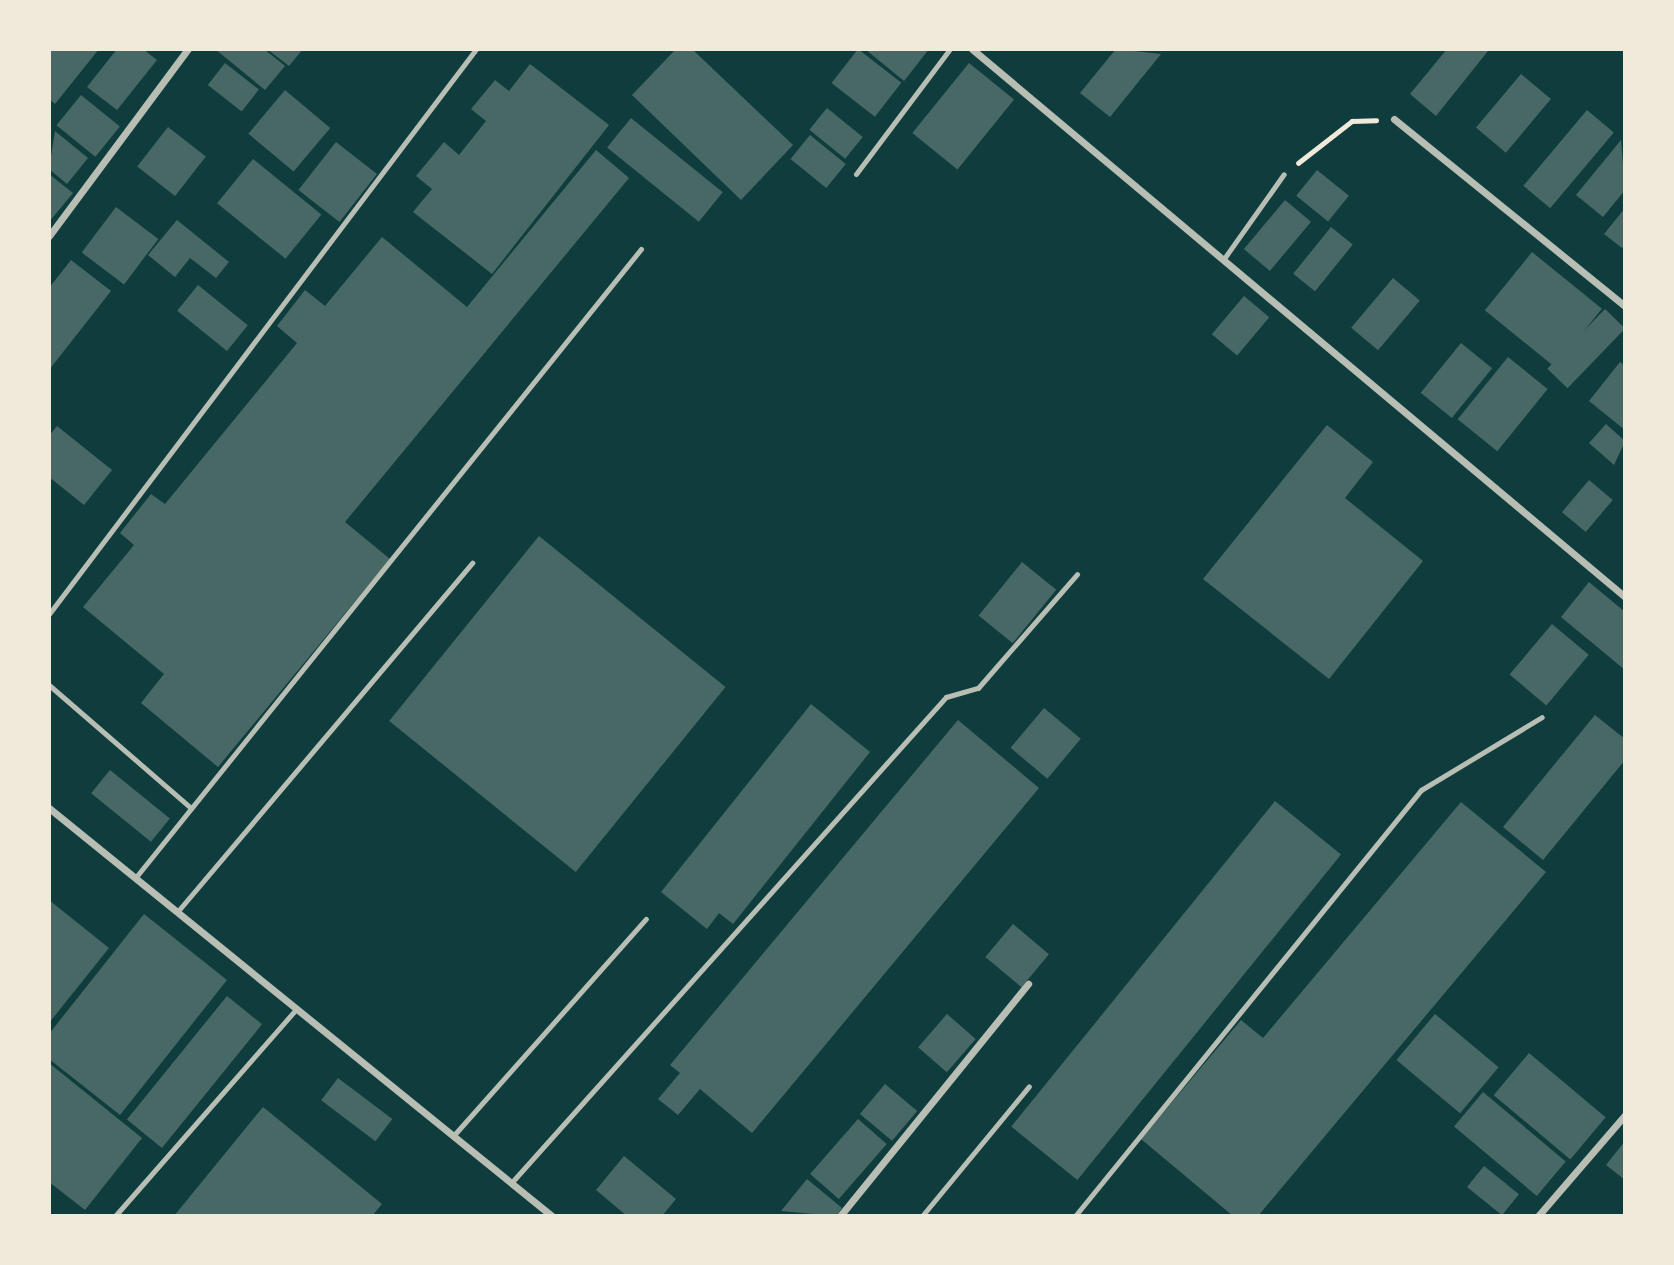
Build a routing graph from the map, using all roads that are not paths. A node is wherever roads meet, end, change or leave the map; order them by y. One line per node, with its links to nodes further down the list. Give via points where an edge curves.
1 (188, 49): 8 (street)
2 (476, 49): 15 (lane)
3 (950, 49): 6 (lane)
4 (972, 49): 10 (street)
5 (1395, 119): 11 (street)
6 (856, 174)
7 (1284, 174): 10 (lane)
8 (49, 236)
9 (642, 249): 19 (lane)
10 (1223, 260): 14 (street)
11 (1625, 306)
12 (472, 563): 21 (lane)
13 (1077, 574): 28 (lane, via 978,688 946,697)
14 (1625, 597)
15 (49, 614)
16 (49, 685): 19 (lane)
17 (1542, 717): 33 (lane, via 1420,790)
18 (49, 808): 20 (street)
19 (191, 808): 20 (lane)
20 (136, 877): 21 (street)
21 (178, 911): 24 (street)
22 (646, 919): 27 (lane)
23 (1028, 984): 31 (street)
24 (296, 1009): 27 (street); 29 (lane)
25 (1029, 1086): 32 (lane)
26 (1625, 1115): 34 (street)
27 (454, 1135): 28 (street)
28 (512, 1182): 30 (street)
29 (115, 1216)
30 (552, 1216)
31 (840, 1216)
32 (922, 1216)
33 (1075, 1216)
34 (1538, 1216)

